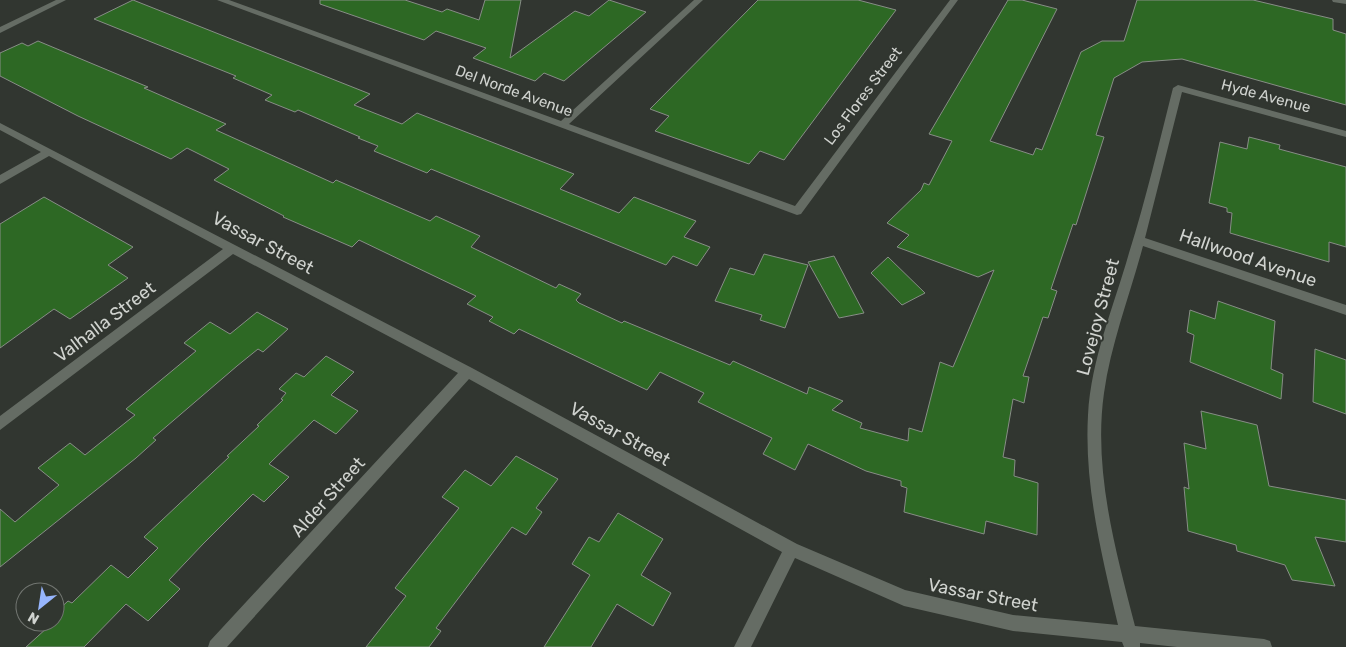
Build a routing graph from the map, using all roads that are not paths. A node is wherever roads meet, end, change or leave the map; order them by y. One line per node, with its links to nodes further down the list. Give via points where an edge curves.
1 (62, 0): 7 (street)
2 (221, 0): 9 (street, Del Norde Avenue)
3 (699, 0): 9 (street)
4 (954, 0): 14 (street, Los Flores Street)
5 (1336, 0): 6 (street)
6 (1346, 2)
7 (0, 30)
8 (1178, 88): 11 (street, Hyde Avenue); 15 (street, Lovejoy Street)
9 (562, 125): 14 (street, Del Norde Avenue)
10 (0, 126): 12 (street, Vassar Street)
11 (1346, 134)
12 (48, 152): 13 (street); 16 (street, Vassar Street)
13 (0, 180)
14 (796, 211)
15 (1139, 240): 17 (street, Hallwood Avenue); 21 (street, Lovejoy Street, via 1100,374 1096,414 1095,459 1100,509)
16 (232, 248): 18 (street, Vassar Street); 19 (street, Valhalla Street)
17 (1346, 310)
18 (467, 372): 20 (street, Vassar Street); 22 (street, Alder Street)
19 (0, 424)
20 (792, 549): 21 (street, Vassar Street, via 904,598 1013,623); 23 (street)
21 (1130, 641): 24 (street, Vassar Street)
22 (216, 647)
23 (742, 647)
24 (1264, 647)

